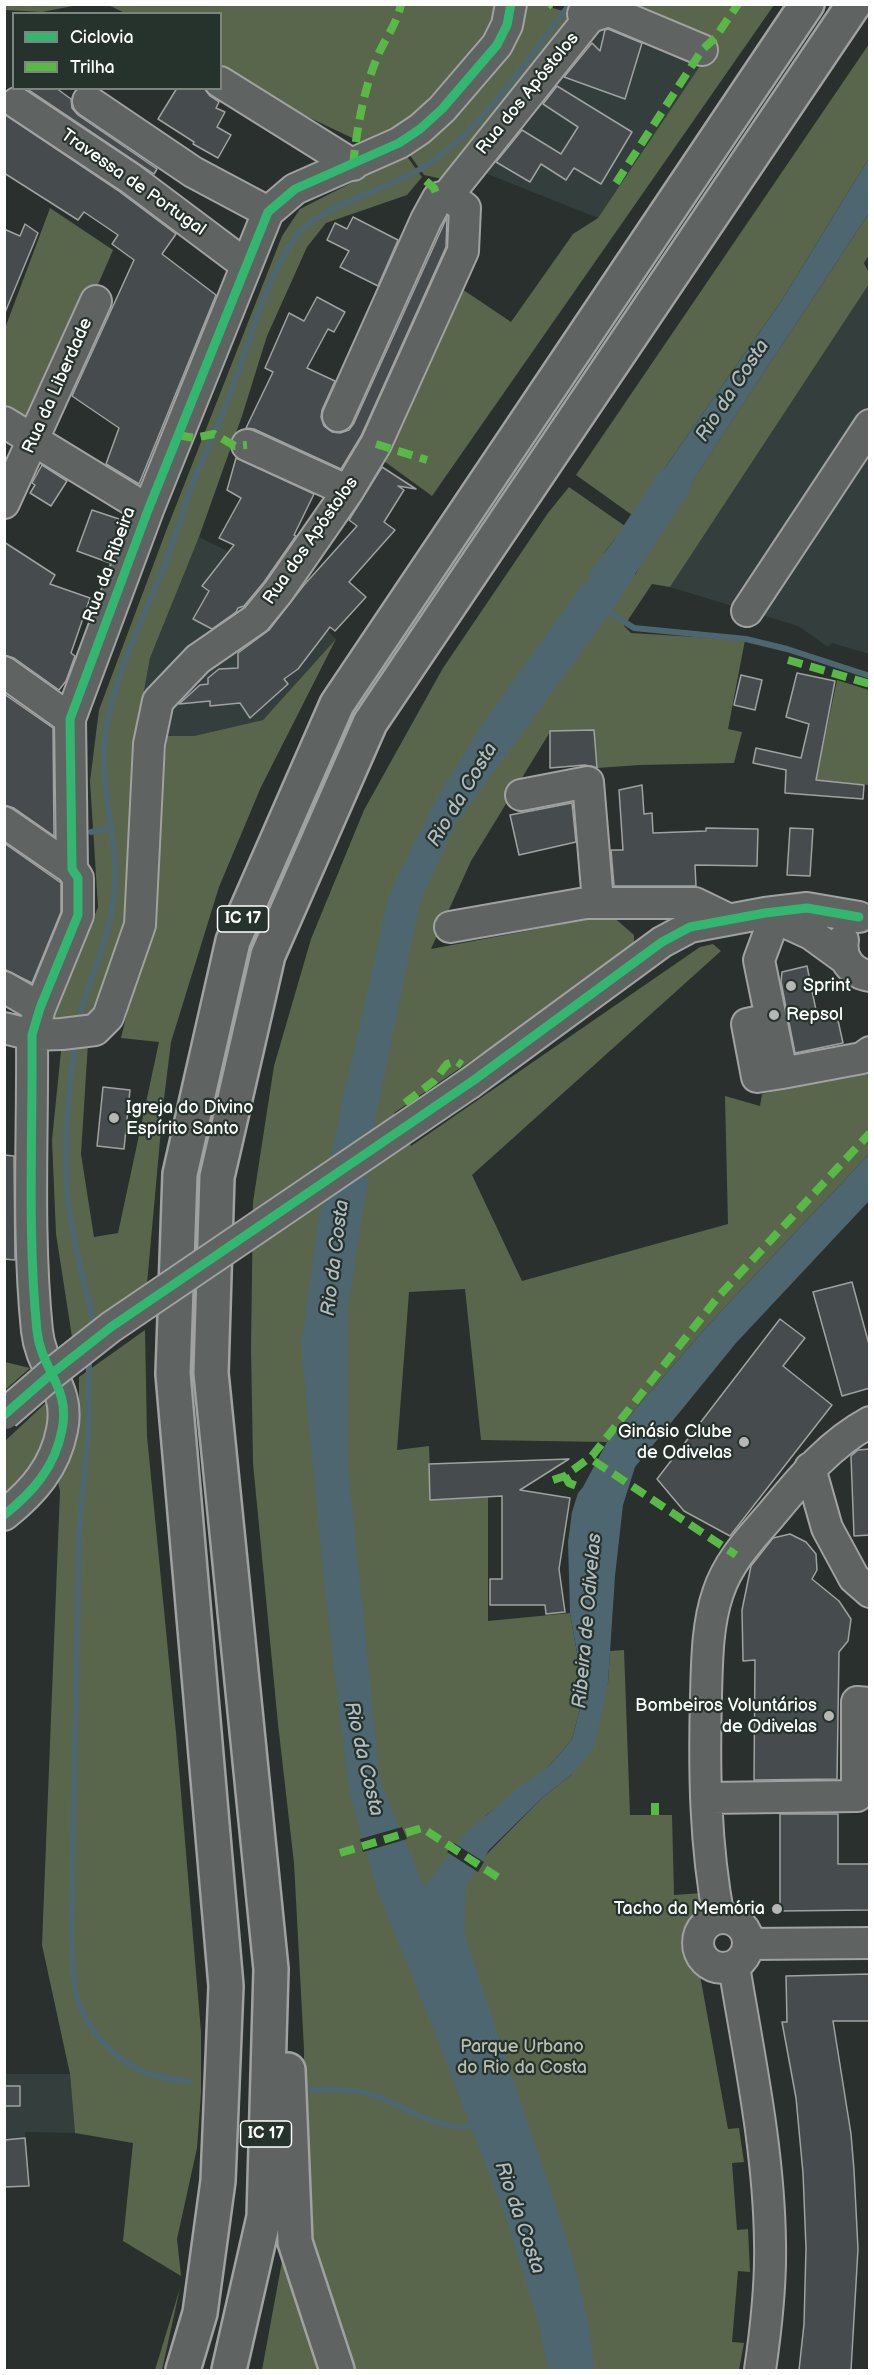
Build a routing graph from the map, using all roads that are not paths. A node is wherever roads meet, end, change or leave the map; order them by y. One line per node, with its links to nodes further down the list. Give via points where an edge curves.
1 (511, 4): 9 (street, via 507,25 497,45 441,108 409,137)
2 (807, 4): 48 (highway, IC 17, via 337,704 233,941 180,1174 173,1374 226,1986 218,2181 200,2313)
3 (854, 4): 47 (highway, IC 17, via 370,723 268,955 217,1178 211,1373)
4 (594, 12): 5 (street, via 609,11); 10 (street, Rua dos Apóstolos)
5 (702, 50)
6 (222, 83): 9 (street)
7 (88, 101): 11 (street, via 193,172)
8 (17, 105): 12 (street, Travessa de Portugal, via 130,178)
9 (353, 165): 11 (street, Rua da Ribeira, via 295,189)
10 (448, 195): 14 (street, via 438,198 426,220); 19 (street, Rua dos Apóstolos, via 465,208 463,251 376,444)
11 (268, 212): 12 (street, Rua da Ribeira)
12 (246, 265): 21 (street, Rua da Ribeira)
13 (96, 301): 17 (street, Rua da Liberdade)
14 (338, 416)
15 (4, 422): 17 (street)
16 (870, 425): 22 (street)
17 (34, 439): 20 (street, Rua da Liberdade); 21 (street)
18 (247, 446): 19 (street)
19 (348, 491): 35 (street, Rua dos Apóstolos, via 256,619 198,659 158,701 149,744 140,925 108,1017 95,1030 62,1034)
20 (4, 503)
21 (148, 510): 24 (street, Rua da Ribeira)
22 (747, 611)
23 (4, 672): 24 (street)
24 (70, 719): 27 (street, Rua da Ribeira)
25 (521, 795): 28 (street, via 588,782)
26 (4, 822): 27 (street)
27 (72, 869): 35 (street, Rua da Ribeira, via 78,878 78,915)
28 (598, 903): 31 (street, via 694,903); 32 (street)
29 (770, 915): 30 (street, via 807,908); 31 (street); 33 (street, via 811,934); 36 (street, via 759,960 771,1018 747,1024 757,1077 862,1058)
30 (864, 916): 33 (street, via 850,924 843,934 842,946)
31 (726, 918): 37 (street, bridge, via 690,927 662,942 470,1083 111,1327)
32 (450, 927)
33 (861, 974)
34 (4, 987): 35 (street)
35 (26, 1024): 40 (street, via 37,1332 43,1358 61,1391 63,1429 52,1464 23,1500)
36 (870, 1052)
37 (5, 1415)
38 (870, 1422): 39 (street, via 852,1431)
39 (810, 1468): 41 (street, via 827,1528 854,1578); 43 (street, via 731,1563 717,1593 707,1665)
40 (4, 1515)
41 (870, 1592)
42 (870, 1703): 43 (street, via 857,1702 858,1796)
43 (706, 1798): 44 (street, via 708,1847)
44 (719, 1918): 46 (street, via 736,1921 747,1935); 46 (street, via 702,1930 700,1954 714,1967 724,1968)
45 (870, 1944): 46 (street)
46 (741, 1955): 51 (street, via 770,2231)
47 (272, 1969): 49 (highway, IC 17, via 264,2217); 50 (highway, via 288,2072 295,2242)
48 (183, 2370)
49 (229, 2370)
50 (337, 2370)
51 (760, 2370)

